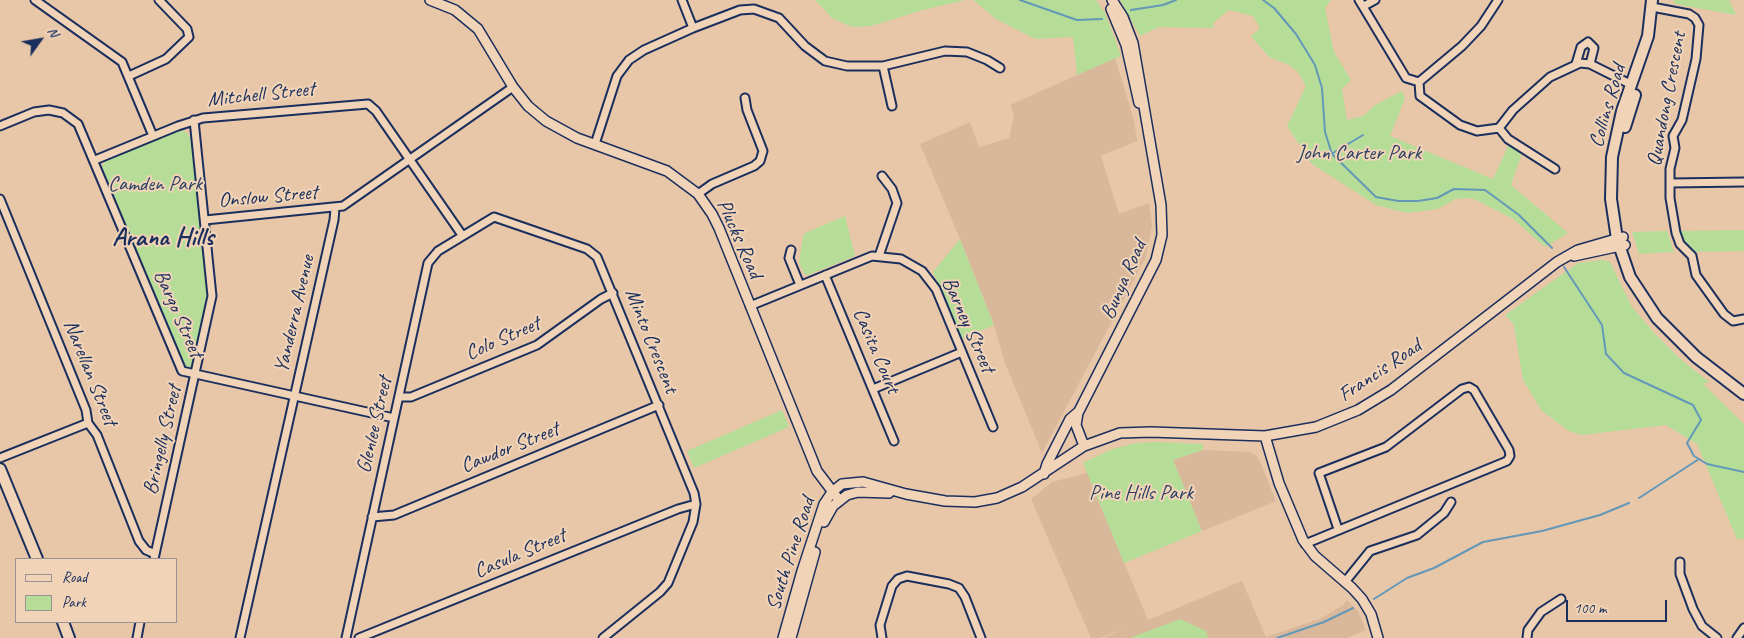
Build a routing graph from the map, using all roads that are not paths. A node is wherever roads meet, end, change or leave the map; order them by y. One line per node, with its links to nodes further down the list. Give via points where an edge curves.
1 (35, 0): 16 (street, via 118,58)
2 (159, 0): 16 (street, via 192,35 166,59)
3 (430, 0): 19 (street, Plucks Road, via 453,9 478,29)
4 (682, 0): 11 (street)
5 (1106, 0): 23 (street, Bunya Road, via 1125,40)
6 (1112, 0): 23 (street, Bunya Road, via 1133,43)
7 (1375, 0): 9 (street)
8 (1498, 0): 17 (street, via 1481,26 1462,46)
9 (1362, 3): 17 (street, via 1406,78)
10 (1655, 4): 18 (main road, Collins Road); 33 (street, Quandong Crescent, via 1692,16 1700,29 1682,120 1673,136 1675,148); 39 (main road, Collins Road, via 1651,49 1627,118 1619,156 1617,194)
11 (693, 28): 14 (street, via 740,10 760,10 780,18 805,46 825,61 847,66); 27 (street, via 629,60 617,76)
12 (1576, 64): 13 (street); 13 (street, via 1581,47 1588,42 1594,48); 25 (street, via 1550,77 1513,110)
13 (1590, 64): 18 (street)
14 (883, 66): 15 (street, via 945,51 967,52); 21 (street)
15 (1000, 68)
16 (129, 76): 26 (street)
17 (1419, 82): 25 (street, via 1420,96 1460,125 1477,131)
18 (1632, 85): 39 (main road, Collins Road, via 1622,111 1612,157 1611,199)
19 (513, 87): 27 (street, Plucks Road, via 546,121); 29 (street)
20 (745, 98): 34 (street, via 763,151 760,161)
21 (892, 106)
22 (194, 120): 26 (street, Mitchell Street); 29 (street, Mitchell Street, via 368,104); 37 (street, Bringelly Street)
23 (1145, 123): 54 (street, Bunya Road, via 1161,205 1160,248)
24 (0, 126): 28 (street, Bargo Street, via 42,110 63,112 78,124)
25 (1499, 128): 30 (street, via 1508,139)
26 (153, 136): 28 (street, Mitchell Street)
27 (595, 144): 34 (street, Plucks Road, via 667,171)
28 (94, 160): 48 (street, Bargo Street, via 179,367 184,373)
29 (410, 160): 36 (street, via 347,204); 38 (street)
30 (1555, 169)
31 (882, 176): 41 (street, via 897,203)
32 (1744, 182): 33 (street)
33 (1670, 183): 46 (street, Quandong Crescent, via 1676,233 1680,244 1692,256 1696,275 1726,317 1733,321)
34 (698, 194): 45 (street, Plucks Road, via 712,214)
35 (0, 199): 56 (street, Narellan Street, via 87,412)
36 (335, 208): 37 (street, Onslow Street); 51 (street, Yanderra Avenue)
37 (204, 220): 48 (street, Bringelly Street, via 212,296)
38 (462, 235): 44 (street, Minto Crescent, via 490,218 498,217 587,249 597,257); 52 (street, Glenlee Street, via 438,251 428,263)
39 (1621, 242): 50 (main road, Collins Road, via 1641,286 1667,328 1696,357); 58 (street, Francis Road, via 1566,257 1391,390 1358,410 1316,427)
40 (791, 250): 43 (street, via 789,258)
41 (879, 256): 42 (street, Barney Street); 47 (street, Barney Street, via 901,259 929,279)
42 (825, 275): 43 (street, Barney Street); 49 (street, Casita Court)
43 (800, 285): 45 (street, Barney Street)
44 (613, 293): 52 (street, Colo Street, via 537,346 411,397); 53 (street, Minto Crescent)
45 (750, 306): 64 (street, Plucks Road, via 818,471)
46 (1744, 319)
47 (962, 352): 49 (street); 57 (street, Barney Street)
48 (195, 376): 51 (street, Bargo Street); 72 (street, Bringelly Street)
49 (873, 389): 59 (street, Casita Court)
50 (1744, 394)
51 (294, 396): 55 (street, Bargo Street); 82 (street, Yanderra Avenue)
52 (399, 397): 55 (street, Glenlee Street)
53 (659, 405): 68 (street, Minto Crescent, via 692,486); 69 (street, Cawdor Street, via 394,515)
54 (1078, 413): 60 (street, via 1076,425); 63 (street, Bunya Road, via 1070,419)
55 (394, 418): 69 (street, Glenlee Street)
56 (88, 423): 61 (street); 72 (street, Narellan Street, via 96,435 141,545)
57 (993, 427)
58 (1265, 436): 60 (street, Francis Road, via 1139,431); 71 (street, via 1279,483)
59 (894, 441)
60 (1084, 446): 63 (street, Francis Road)
61 (0, 458)
62 (0, 469): 73 (main road)
63 (1044, 474): 65 (street, South Pine Road, via 1008,493 978,501 945,501)
64 (832, 492): 65 (street, South Pine Road, via 842,484 856,481); 66 (street, Plucks Road); 86 (street, South Pine Road, via 824,504)
65 (896, 492): 66 (street, South Pine Road, via 858,492)
66 (839, 500): 87 (street, South Pine Road, via 825,518)
67 (1451, 502): 75 (street, via 1444,513 1417,535 1370,551)
68 (696, 504): 84 (street, Casula Street, via 678,508); 85 (street, Minto Crescent, via 693,522 664,589)
69 (372, 517): 83 (street, Glenlee Street)
70 (1338, 530): 70 (street, via 1507,461 1509,450 1474,390 1469,387 1462,389 1386,447 1320,473); 71 (street)
71 (1306, 544): 75 (street)
72 (155, 557)
73 (37, 558)
74 (1680, 562): 92 (street, via 1680,574 1693,609 1702,626)
75 (1345, 582): 90 (street, via 1366,606)
76 (1561, 599): 91 (street, via 1540,612 1528,630)
77 (63, 623): 80 (main road)
78 (140, 623): 81 (street)
79 (1744, 628): 93 (street)
80 (70, 638)
81 (137, 638)
82 (240, 638)
83 (346, 638)
84 (359, 638)
85 (603, 638)
86 (783, 638)
87 (791, 638)
88 (882, 638): 89 (street, via 880,625 892,586 905,576 957,587 966,600)
89 (981, 638)
90 (1378, 638)
91 (1527, 638)
92 (1717, 638)
93 (1737, 638)

